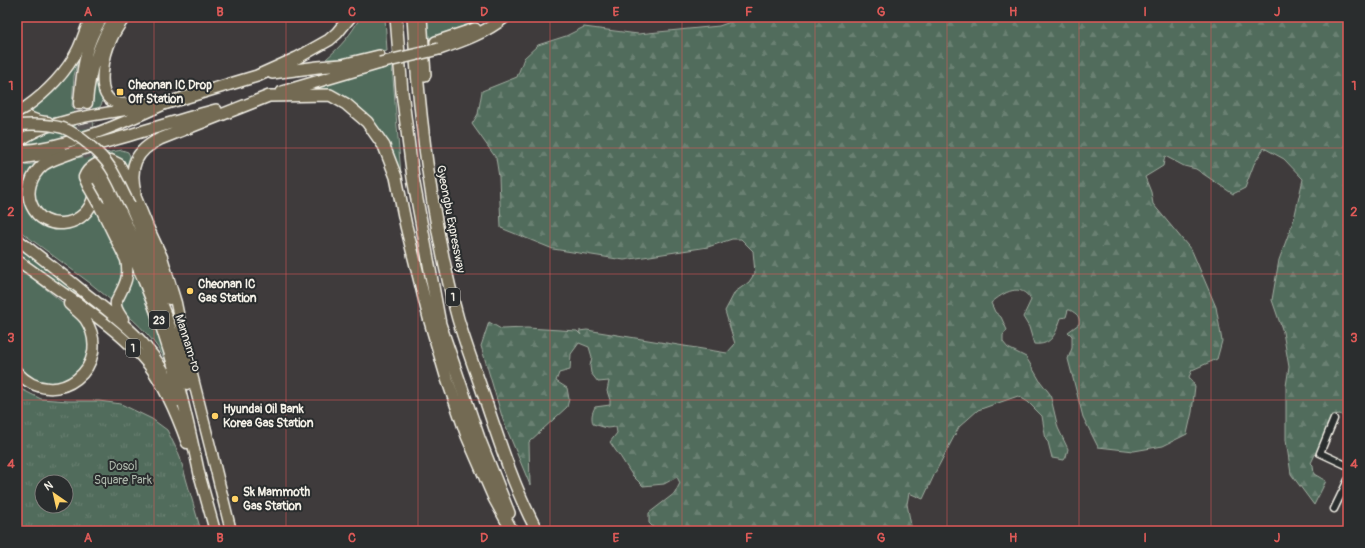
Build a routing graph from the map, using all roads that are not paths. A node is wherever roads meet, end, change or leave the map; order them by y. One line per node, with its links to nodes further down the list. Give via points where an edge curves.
1 (91, 17): 16 (main road, via 77,50 63,70 43,94)
2 (102, 17): 3 (main road, via 85,57 82,75 83,104 98,51)
3 (115, 17)
4 (125, 17): 15 (main road, via 107,51 102,87 113,102)
5 (350, 17): 13 (highway, via 337,33 319,46)
6 (396, 17): 38 (highway, 1, via 413,178 440,324 479,438)
7 (413, 17): 21 (highway, Gyeongbu Expressway / 1)
8 (421, 17): 21 (highway)
9 (494, 17): 11 (highway)
10 (505, 17): 11 (highway, via 473,37)
11 (437, 45): 12 (highway)
12 (380, 60): 13 (highway); 14 (highway)
13 (257, 76): 15 (highway)
14 (269, 96): 19 (highway); 23 (highway, via 160,139 145,148 139,154 132,175); 37 (highway, via 330,95 368,122 384,146 396,177 416,270 446,376 467,436 494,498)
15 (167, 103): 17 (main road); 20 (main road, via 86,136)
16 (20, 110): 17 (main road, via 23,114 44,122)
17 (66, 122): 20 (main road, via 37,130)
18 (17, 126): 27 (main road, bridge, via 34,124 68,130 110,166 130,205 169,298)
19 (88, 147): 20 (main road, via 50,155); 22 (highway, via 44,164 35,173 29,195 32,206 38,214 52,223 63,224 79,218 92,203)
20 (19, 153)
21 (427, 165): 39 (highway, Gyeongbu Expressway / 1, via 458,319 496,432)
22 (97, 171): 30 (main road, Mannam-ro / 23, via 129,227 157,293); 32 (main road, Mannam-ro / 23, via 106,203 145,284 169,350)
23 (135, 193): 26 (main road, bridge, via 119,164 111,160 88,169 84,177 126,260 127,279 115,308); 27 (main road, via 162,257 176,303)
24 (17, 239): 26 (main road, via 128,327)
25 (17, 260): 28 (main road, via 80,314 90,329 94,350 84,372 70,384 58,388 35,386); 32 (main road, 1, via 113,328 148,365 174,412)
26 (143, 342): 32 (main road, via 155,356 174,392)
27 (185, 347): 30 (main road)
28 (17, 372)
29 (1334, 420): 31 (street, via 1320,453)
30 (212, 454): 36 (main road, Mannam-ro)
31 (1348, 466)
32 (200, 477): 35 (main road, Mannam-ro / 1)
33 (1348, 480): 34 (street)
34 (1334, 509)
35 (215, 531)
36 (231, 531)
37 (512, 531)
38 (517, 531)
39 (537, 531)

